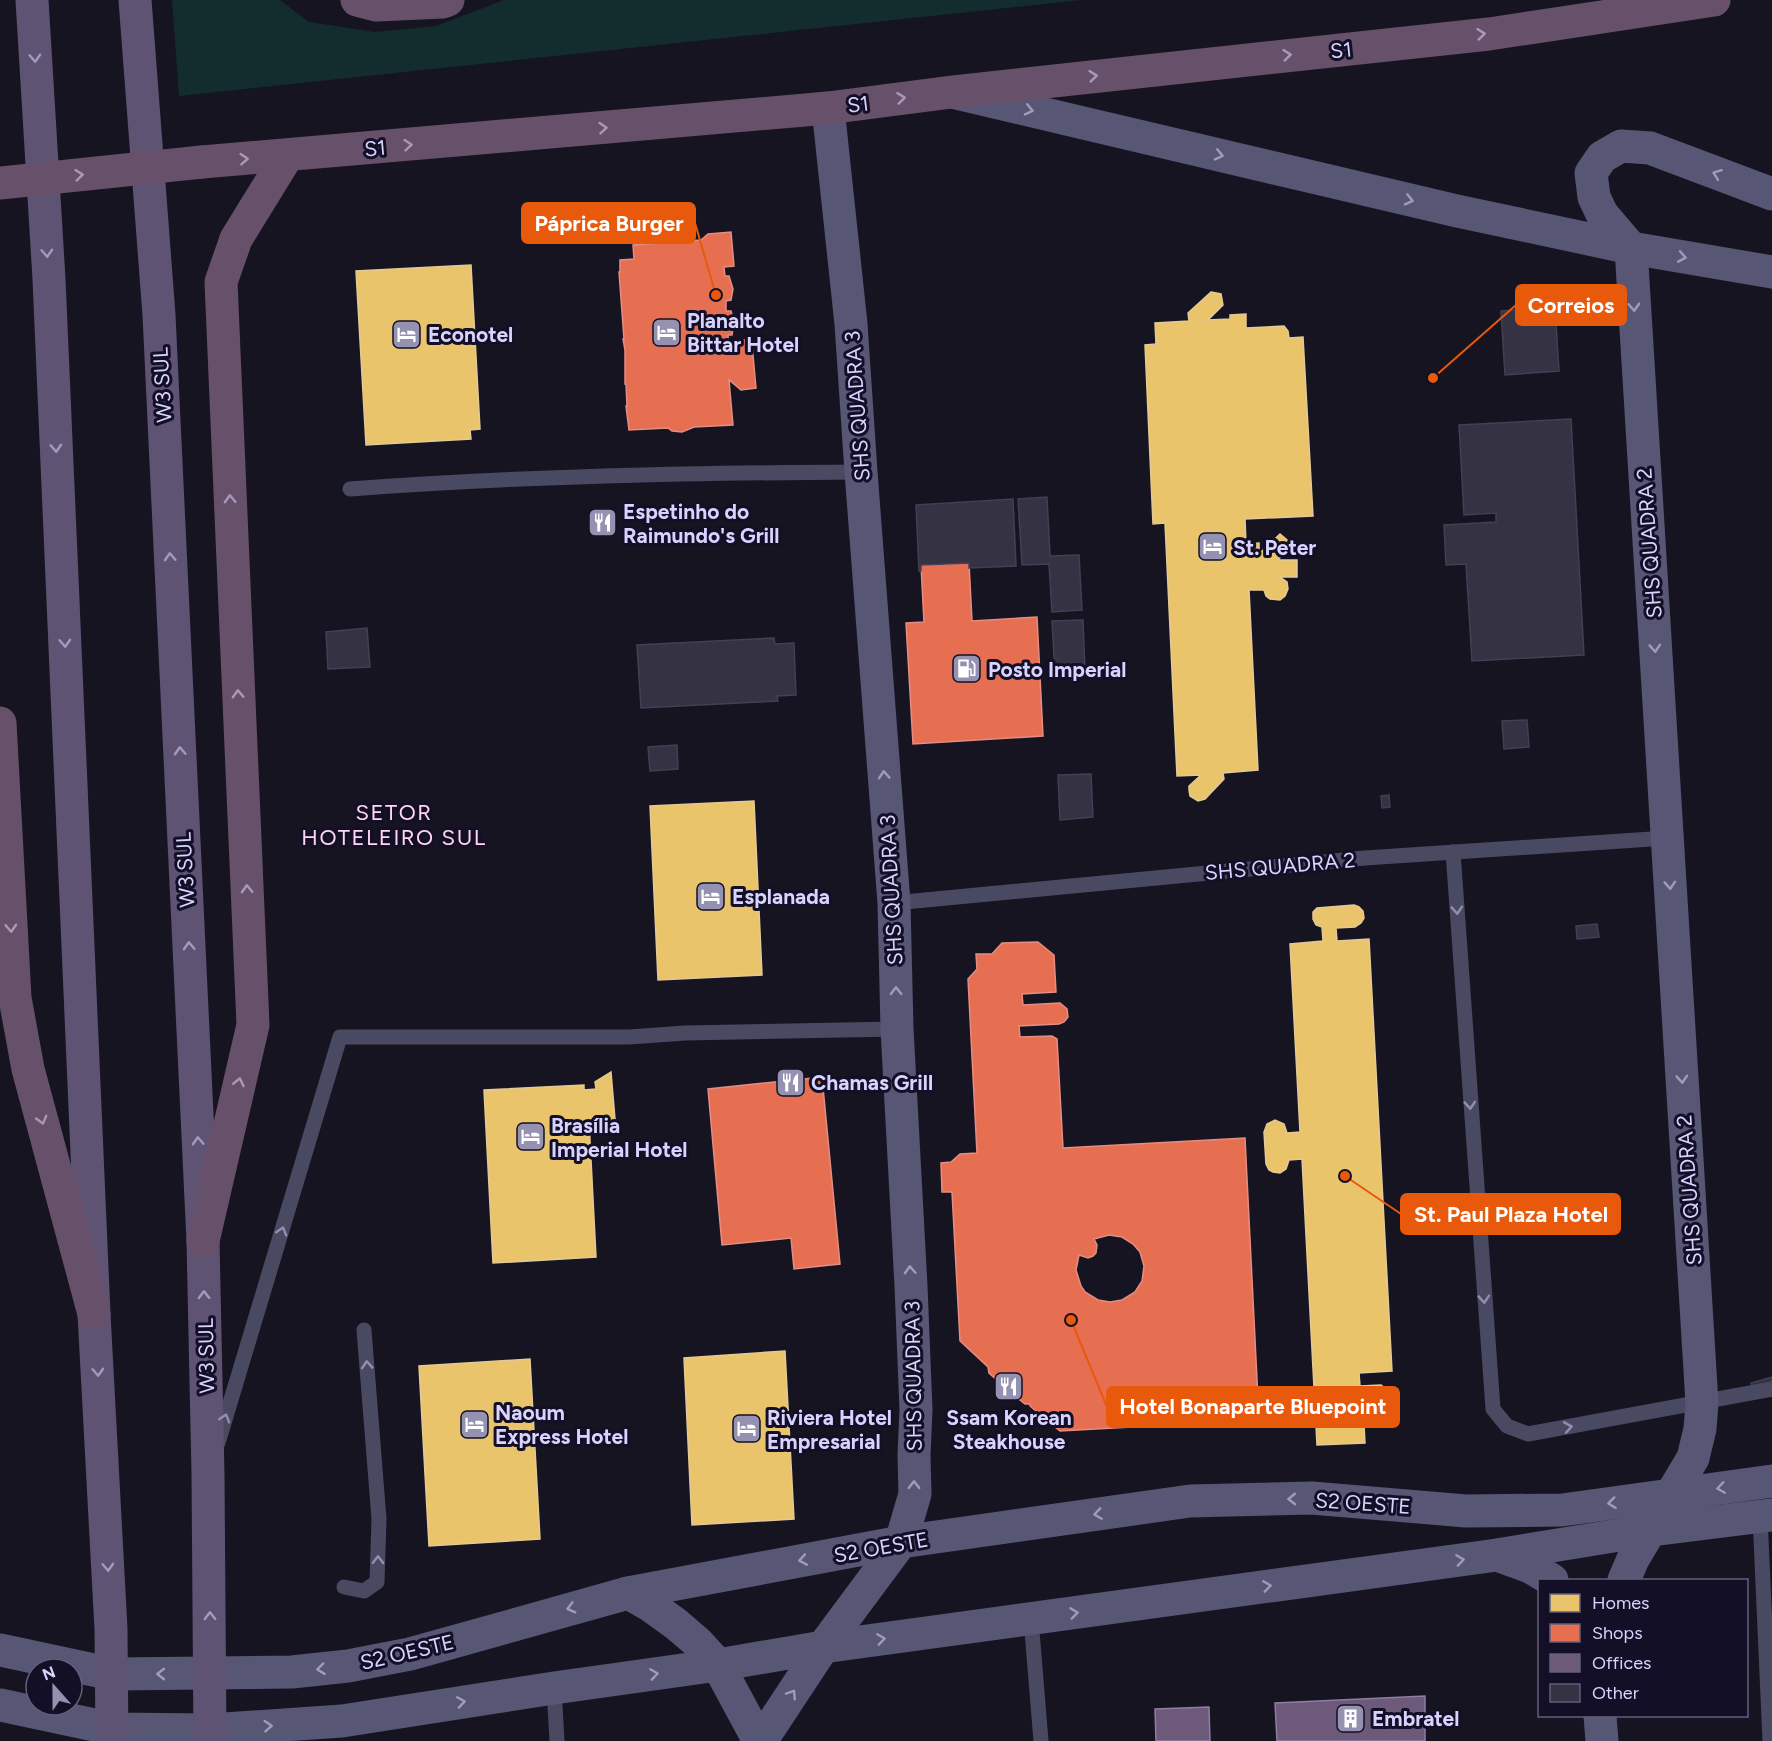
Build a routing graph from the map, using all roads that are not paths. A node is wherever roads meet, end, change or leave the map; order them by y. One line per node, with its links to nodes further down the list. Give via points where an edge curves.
1 (32, 0): 21 (main road, one-way to 21, via 49,279)
2 (135, 0): 20 (main road, W3 SUL, one-way to 2, via 159,315)
3 (357, 0): 4 (highway, via 376,5)
4 (448, 0)
5 (1714, 0): 6 (highway, S1, one-way to 5, via 1489,34)
6 (952, 92): 7 (highway, S1, one-way to 6); 11 (main road, one-way to 11)
7 (828, 108): 8 (highway, S1, one-way to 7); 13 (main road, SHS QUADRA 3, via 851,324)
8 (287, 156): 9 (highway, S1, one-way to 8, bridge); 20 (highway, one-way to 8, via 253,1025 221,282 236,239)
9 (0, 183)
10 (1772, 194): 11 (main road, one-way to 11, via 1650,148 1621,146 1602,157 1591,173 1594,197 1602,214)
11 (1631, 248): 12 (main road, one-way to 12); 16 (main road, SHS QUADRA 2, one-way to 16)
12 (1772, 272)
13 (861, 472): 14 (lane, via 589,476); 18 (main road, SHS QUADRA 3, one-way to 13)
14 (351, 489)
15 (0, 723): 21 (highway, one-way to 21, via 15,998 28,1070)
16 (1667, 838): 17 (lane, SHS QUADRA 2); 24 (main road, SHS QUADRA 2, one-way to 24)
17 (1453, 852): 18 (lane, SHS QUADRA 2); 24 (lane, one-way to 24, via 1493,1409 1507,1426 1528,1434)
18 (894, 903): 19 (main road, SHS QUADRA 3, one-way to 18)
19 (897, 1029): 25 (lane, one-way to 19, via 340,1037 629,1037); 30 (main road, SHS QUADRA 3, one-way to 19, via 915,1494 916,1410)
20 (203, 1241): 25 (main road, W3 SUL, one-way to 20)
21 (94, 1314): 40 (main road, one-way to 40)
22 (364, 1330): 34 (lane, one-way to 22, via 364,1591 377,1582 378,1570 379,1519)
23 (1772, 1389): 24 (lane)
24 (1702, 1403): 27 (main road, SHS QUADRA 2, via 1701,1430 1693,1458)
25 (208, 1474): 41 (main road, W3 SUL, one-way to 25)
26 (1772, 1481): 27 (main road, S2 OESTE, one-way to 27)
27 (1670, 1496): 29 (main road, SHS QUADRA 2); 30 (main road, S2 OESTE, one-way to 30, via 1562,1510 1466,1511 1312,1498 1190,1502)
28 (1766, 1515): 29 (main road); 51 (lane)
29 (1650, 1530): 31 (main road); 33 (main road, SHS QUADRA 2)
30 (902, 1542): 35 (main road, S2 OESTE, one-way to 35); 37 (main road, SHS QUADRA 3)
31 (1497, 1555): 32 (main road); 36 (main road, one-way to 31)
32 (1549, 1579)
33 (1625, 1579)
34 (344, 1587)
35 (628, 1593): 39 (main road, via 676,1624); 41 (main road, S2 OESTE, one-way to 41, via 400,1656 292,1672)
36 (1031, 1619): 37 (main road, one-way to 36); 49 (lane)
37 (823, 1647): 39 (main road); 48 (main road, SHS QUADRA 3, one-way to 37)
38 (0, 1650): 40 (main road, S2 OESTE)
39 (718, 1665): 42 (main road, one-way to 39); 48 (main road)
40 (112, 1674): 41 (main road, S2 OESTE, one-way to 40); 45 (main road)
41 (210, 1674): 46 (main road, W3 SUL)
42 (554, 1688): 46 (main road, one-way to 42, via 343,1726); 47 (lane)
43 (0, 1705): 45 (main road)
44 (1600, 1717): 50 (main road)
45 (112, 1735): 46 (main road)
46 (210, 1736)
47 (557, 1741)
48 (760, 1741)
49 (1041, 1741)
50 (1602, 1741)
51 (1770, 1741)

